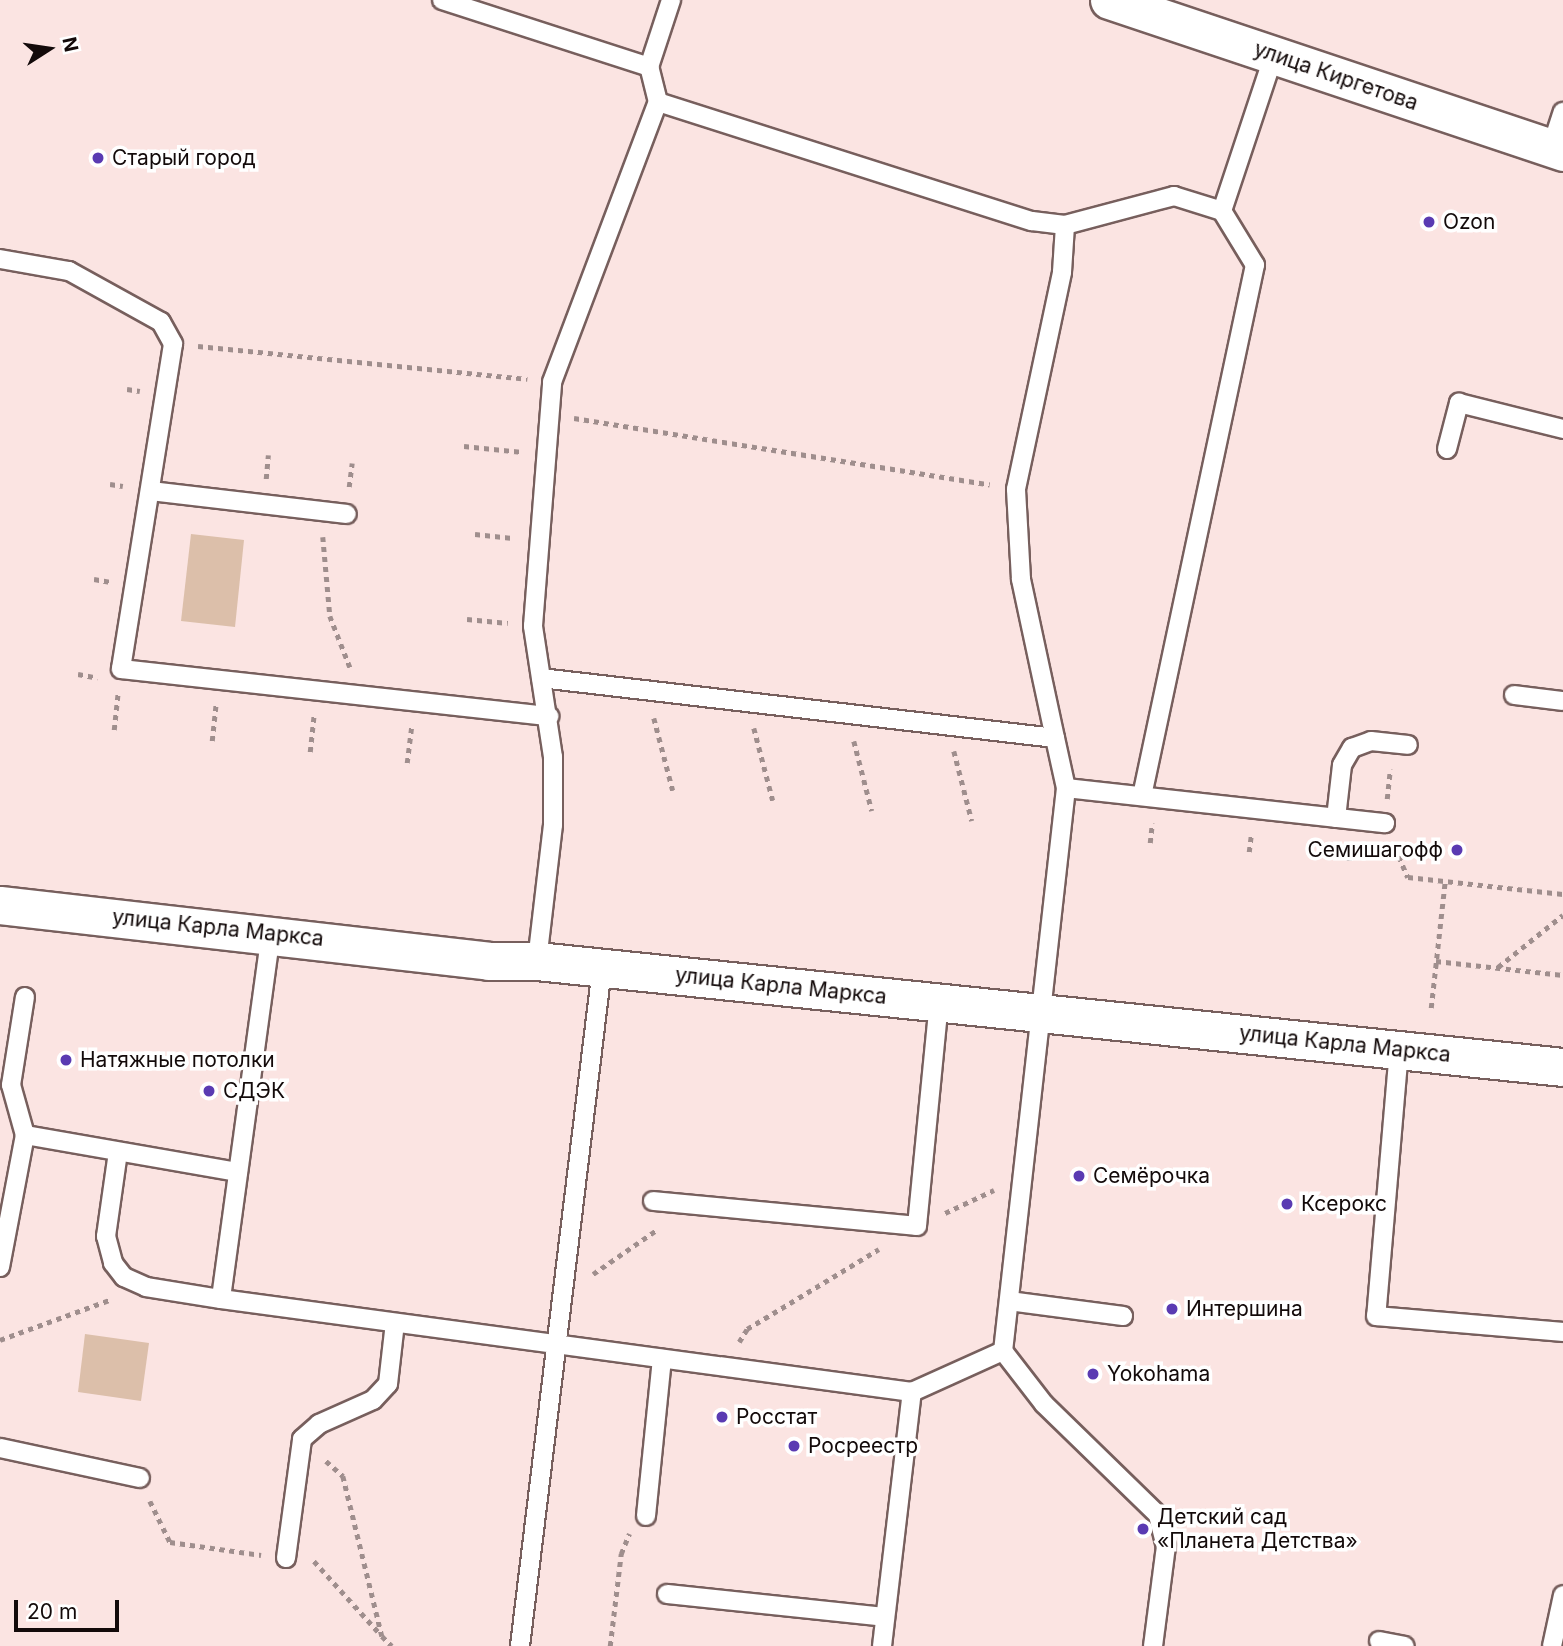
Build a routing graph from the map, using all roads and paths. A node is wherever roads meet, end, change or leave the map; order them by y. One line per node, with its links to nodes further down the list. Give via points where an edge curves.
1 (442, 0): 5 (lane)
2 (671, 0): 5 (lane)
3 (1109, 0): 4 (street, улица Киргетова)
4 (1274, 55): 8 (street, улица Киргетова); 9 (lane)
5 (649, 67): 6 (lane)
6 (658, 102): 10 (lane, via 1032,221); 13 (lane)
7 (1563, 112): 8 (lane)
8 (1557, 150)
9 (1222, 211): 10 (lane, via 1174,195); 48 (lane, via 1255,265)
10 (1065, 225): 19 (lane, via 1062,272)
11 (0, 259): 12 (lane, via 69,271 161,322)
12 (173, 344): 13 (path); 20 (lane)
13 (552, 382): 14 (lane)
14 (549, 414): 18 (lane); 19 (path)
15 (1563, 429): 17 (lane, via 1459,403)
16 (464, 446): 18 (path)
17 (1447, 449)
18 (545, 454): 24 (lane)
19 (1016, 489): 41 (lane, via 1021,579)
20 (151, 491): 21 (lane); 27 (lane)
21 (323, 511): 22 (lane); 33 (path, via 322,559 330,616)
22 (347, 514)
23 (475, 534): 24 (path)
24 (537, 540): 26 (lane)
25 (467, 619): 26 (path)
26 (533, 625): 28 (lane)
27 (121, 669): 29 (lane); 40 (path)
28 (541, 678): 30 (lane); 38 (lane)
29 (218, 680): 31 (lane); 42 (path)
30 (647, 690): 35 (lane); 47 (path)
31 (316, 691): 33 (lane); 44 (path)
32 (1514, 695): 36 (lane)
33 (362, 696): 34 (lane)
34 (414, 701): 38 (lane); 45 (path)
35 (747, 701): 37 (lane); 49 (path)
36 (1563, 701)
37 (847, 712): 39 (lane); 50 (path)
38 (549, 716): 59 (lane, via 553,825)
39 (947, 723): 41 (lane); 52 (path)
40 (114, 730)
41 (1055, 738): 46 (lane)
42 (212, 741)
43 (1401, 744): 51 (lane, via 1371,741 1352,748 1342,765); 53 (path)
44 (310, 751)
45 (407, 763)
46 (1066, 788): 48 (lane); 67 (lane)
47 (673, 791)
48 (1142, 796): 51 (lane)
49 (773, 801)
50 (872, 811)
51 (1336, 818): 53 (lane)
52 (972, 821)
53 (1385, 823): 54 (path, via 1408,877)
54 (1444, 881): 55 (path); 60 (path)
55 (1563, 894)
56 (0, 905): 58 (street, улица Карла Маркса)
57 (1563, 915): 62 (path)
58 (271, 933): 59 (street, улица Карла Маркса, via 488,961); 72 (lane)
59 (537, 961): 61 (street, улица Карла Маркса)
60 (1436, 961): 62 (path); 66 (path)
61 (602, 968): 65 (street, улица Карла Маркса); 79 (lane)
62 (1497, 968): 63 (path)
63 (1563, 975)
64 (25, 997): 70 (lane, via 11,1085)
65 (939, 1002): 67 (street, улица Карла Маркса); 76 (lane)
66 (1431, 1008)
67 (1042, 1013): 68 (street, улица Карла Маркса); 73 (lane)
68 (1399, 1050): 69 (street, улица Карла Маркса); 84 (lane, via 1376,1316)
69 (1563, 1067)
70 (25, 1135): 71 (lane); 77 (lane)
71 (118, 1152): 72 (lane); 78 (lane, via 106,1236 113,1262 124,1277)
72 (239, 1172): 80 (lane)
73 (1023, 1176): 76 (path); 81 (lane)
74 (653, 1201): 75 (lane)
75 (693, 1205): 76 (lane); 79 (path)
76 (917, 1226): 89 (path, via 747,1329)
77 (0, 1267)
78 (146, 1287): 80 (lane); 85 (path)
79 (564, 1294): 86 (lane)
80 (221, 1299): 83 (lane)
81 (1009, 1301): 82 (lane); 87 (lane)
82 (1123, 1316)
83 (395, 1323): 86 (lane); 91 (lane, via 388,1384 373,1400 319,1424)
84 (1563, 1332)
85 (0, 1340)
86 (558, 1346): 88 (lane); 103 (lane)
87 (1003, 1351): 90 (lane); 106 (lane, via 1053,1413 1158,1515 1166,1546)
88 (662, 1360): 89 (lane); 94 (lane)
89 (724, 1367): 90 (lane)
90 (912, 1392): 99 (lane)
91 (302, 1439): 95 (lane); 100 (path, via 343,1476)
92 (0, 1448): 93 (lane)
93 (140, 1478): 96 (path, via 170,1542)
94 (646, 1516): 104 (path, via 634,1523 621,1554)
95 (289, 1534): 96 (lane); 100 (path)
96 (286, 1558)
97 (667, 1594): 99 (lane)
98 (1563, 1595): 108 (lane)
99 (885, 1617): 105 (lane)
100 (382, 1636): 102 (path)
101 (1379, 1641): 107 (lane)
102 (391, 1646)
103 (520, 1646)
104 (610, 1646)
105 (882, 1646)
106 (1153, 1646)
107 (1405, 1646)
108 (1552, 1646)

